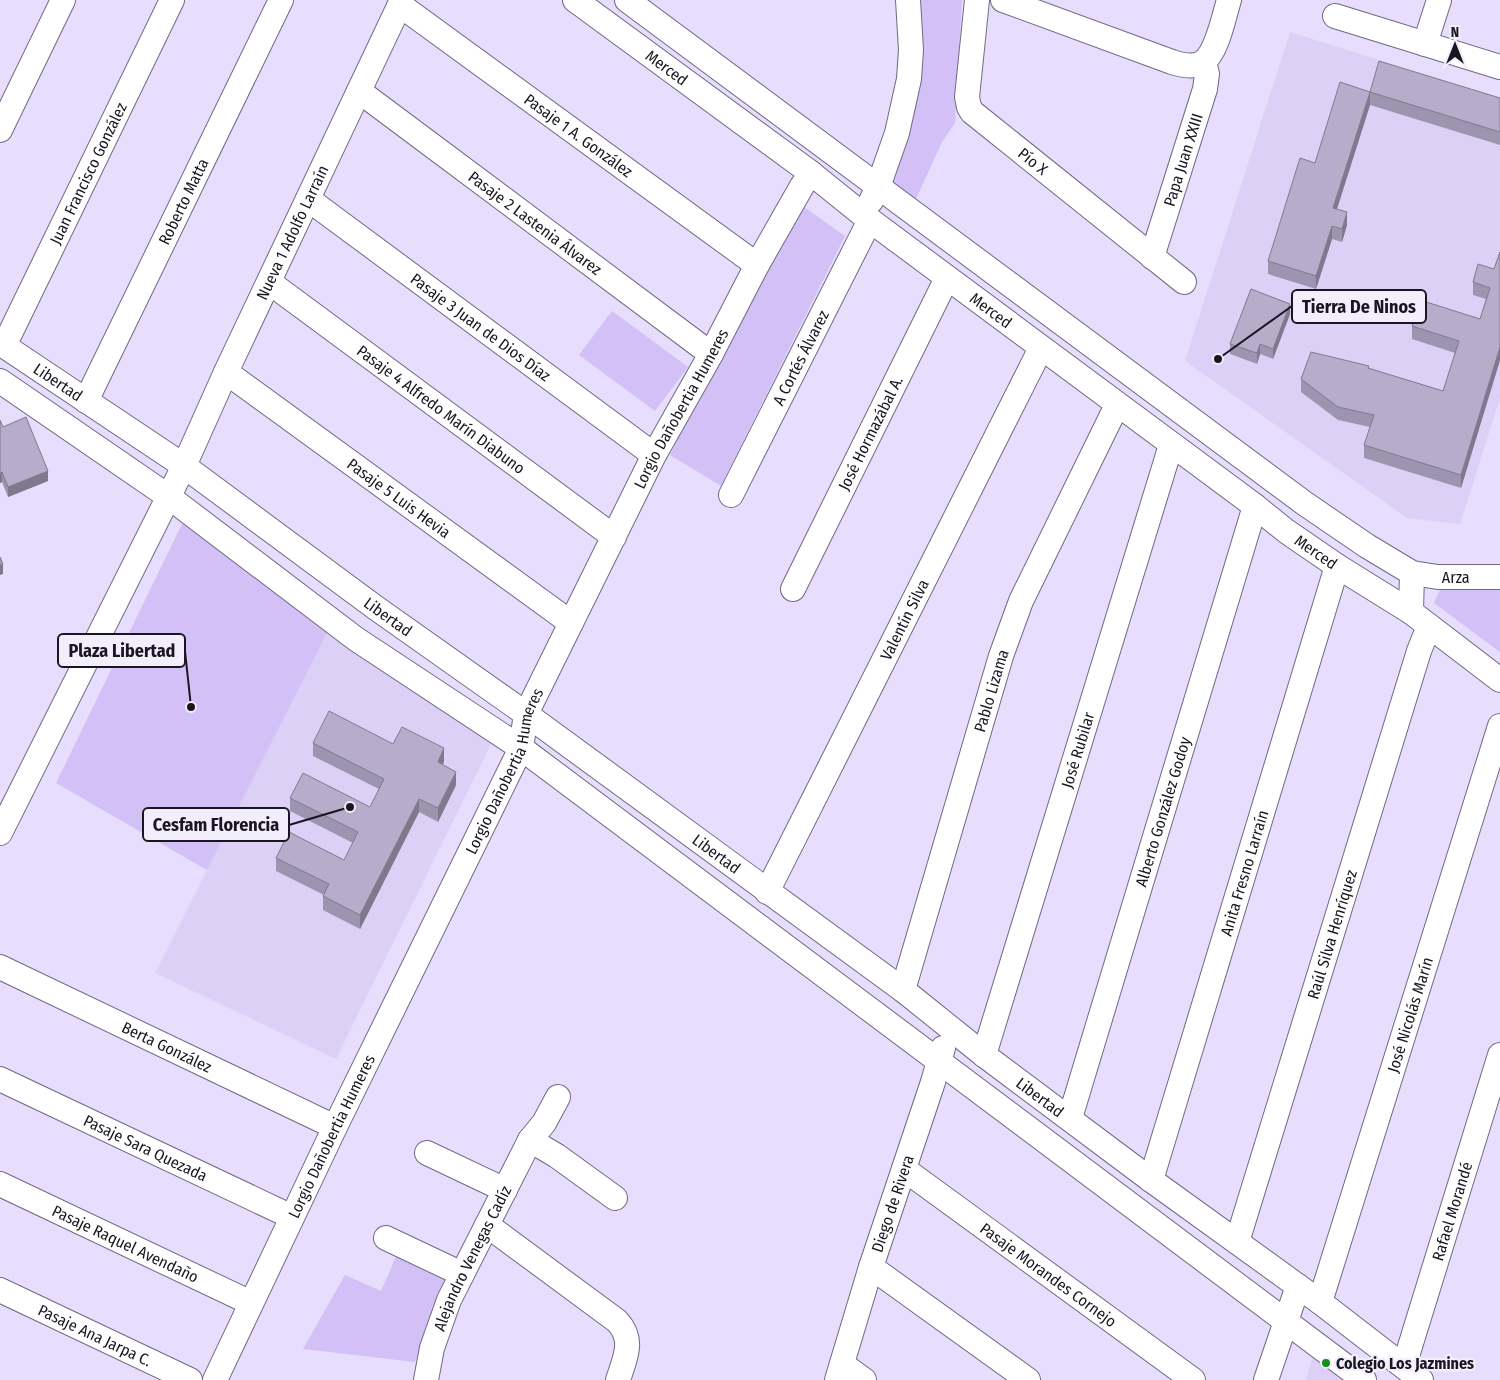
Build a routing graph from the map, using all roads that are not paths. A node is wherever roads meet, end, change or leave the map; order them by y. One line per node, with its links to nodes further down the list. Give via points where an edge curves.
1 (63, 0): 17 (street)
2 (172, 0): 27 (street, Juan Francisco González)
3 (281, 0): 32 (street, Roberto Matta)
4 (575, 0): 18 (street, Merced)
5 (626, 0): 19 (street, Merced)
6 (908, 0): 19 (street, A Cortés Álvarez, via 909,79 897,133)
7 (977, 0): 22 (street, Pío X, via 967,97 972,112)
8 (1004, 0): 14 (street, via 1180,64)
9 (1229, 0): 14 (street, via 1213,50)
10 (1439, 0): 13 (street)
11 (401, 3): 16 (street, Nueva 1 Adolfo Larraín); 23 (street, Pasaje 1 A. González)
12 (1335, 17): 13 (street)
13 (1425, 44): 15 (street)
14 (1204, 62): 22 (street, Papa Juan XXIII, via 1207,74 1205,88)
15 (1500, 67)
16 (359, 91): 20 (street, Nueva 1 Adolfo Larraín); 29 (street, Pasaje 2 Lastenia Álvarez)
17 (0, 130)
18 (811, 173): 21 (street, Merced); 23 (street, Lorgio Dañobertia Humeres)
19 (878, 187): 21 (street, A Cortés Álvarez); 42 (street, Merced, via 1304,503)
20 (308, 199): 25 (street, Nueva 1 Adolfo Larraín); 35 (street, Pasaje 3 Juan de Dios Díaz)
21 (866, 218): 24 (street, Merced); 37 (street, A Cortés Álvarez)
22 (1152, 257): 26 (street, Pío X)
23 (757, 265): 29 (street, Lorgio Dañobertia Humeres)
24 (947, 278): 28 (street, Merced); 44 (street, José Hormazábal A.)
25 (269, 282): 30 (street, Nueva 1 Adolfo Larraín); 40 (street, Pasaje 4 Alfredo Marín Diabuno)
26 (1184, 282)
27 (2, 345): 32 (street, Libertad)
28 (1041, 348): 33 (street, Merced); 52 (street, Valentín Silva)
29 (711, 354): 35 (street, Lorgio Dañobertia Humeres)
30 (226, 372): 36 (street, Nueva 1 Adolfo Larraín); 46 (street, Pasaje 5 Luis Hevia)
31 (0, 381): 38 (street, Libertad)
32 (86, 401): 36 (street, Libertad)
33 (1117, 405): 34 (street, Merced); 54 (street, Pablo Lizama, via 1021,601)
34 (1171, 445): 39 (street, Merced); 56 (street, José Rubilar)
35 (654, 455): 40 (street, Lorgio Dañobertia Humeres)
36 (184, 466): 38 (street, Nueva 1 Adolfo Larraín); 48 (street, Libertad)
37 (731, 496)
38 (169, 497): 50 (street, Libertad, via 356,639); 51 (street, Nueva 1 Adolfo Larraín)
39 (1255, 506): 41 (street, Merced); 61 (street, Alberto González Godoy)
40 (614, 537): 46 (street, Lorgio Dañobertia Humeres)
41 (1337, 566): 45 (street, Merced); 66 (street, Anita Fresno Larraín)
42 (1412, 573): 43 (street, Arza, via 1438,577); 45 (street)
43 (1500, 577)
44 (793, 589)
45 (1420, 619): 47 (street, Merced); 73 (street, Raúl Silva Henríquez, via 1419,651)
46 (571, 623): 48 (street, Lorgio Dañobertia Humeres)
47 (1500, 680)
48 (526, 714): 50 (street, Lorgio Dañobertia Humeres); 52 (street, Libertad)
49 (1500, 726): 78 (street, José Nicolás Marín)
50 (521, 748): 58 (street, Libertad); 62 (street, Lorgio Dañobertia Humeres)
51 (0, 833)
52 (767, 892): 54 (street, Libertad)
53 (0, 967): 62 (street, Berta González)
54 (903, 990): 55 (street, Libertad)
55 (949, 1027): 56 (street, Libertad); 58 (street, Diego de Rivera)
56 (984, 1055): 61 (street, Libertad)
57 (1500, 1055): 82 (street, Rafael Morandé)
58 (939, 1061): 65 (street, Diego de Rivera); 80 (street, Libertad)
59 (0, 1079): 70 (street, Pasaje Sara Quezada)
60 (558, 1097): 63 (street, Alejandro Venegas Cadíz)
61 (1070, 1118): 66 (street, Libertad)
62 (335, 1127): 70 (street, Lorgio Dañobertia Humeres)
63 (530, 1140): 68 (street, Alejandro Venegas Cadíz); 69 (street)
64 (427, 1154): 68 (street)
65 (904, 1169): 74 (street, Diego de Rivera); 89 (street, Pasaje Morandes Cornejo)
66 (1152, 1180): 73 (street, Libertad)
67 (0, 1184): 79 (street, Pasaje Raquel Avendaño)
68 (505, 1190): 71 (street, Alejandro Venegas Cadíz)
69 (615, 1198)
70 (292, 1218): 79 (street, Lorgio Dañobertia Humeres)
71 (487, 1225): 75 (street, Alejandro Venegas Cadíz); 86 (street, via 621,1326 628,1348)
72 (386, 1238): 75 (street)
73 (1237, 1242): 76 (street, Libertad)
74 (871, 1267): 81 (street, Diego de Rivera); 88 (street)
75 (462, 1274): 85 (street, Alejandro Venegas Cadíz, via 440,1324)
76 (1298, 1286): 78 (street, Libertad); 80 (street)
77 (0, 1290): 83 (street, Pasaje Ana Jarpa C.)
78 (1320, 1302): 82 (street, Libertad)
79 (251, 1303): 84 (street, Lorgio Dañobertia Humeres)
80 (1286, 1321): 90 (street); 91 (street, Libertad)
81 (840, 1372): 87 (street)
82 (1413, 1373)
83 (190, 1380)
84 (215, 1380)
85 (426, 1380)
86 (618, 1380)
87 (864, 1380)
88 (1028, 1380)
89 (1193, 1380)
90 (1266, 1380)
91 (1364, 1380)

